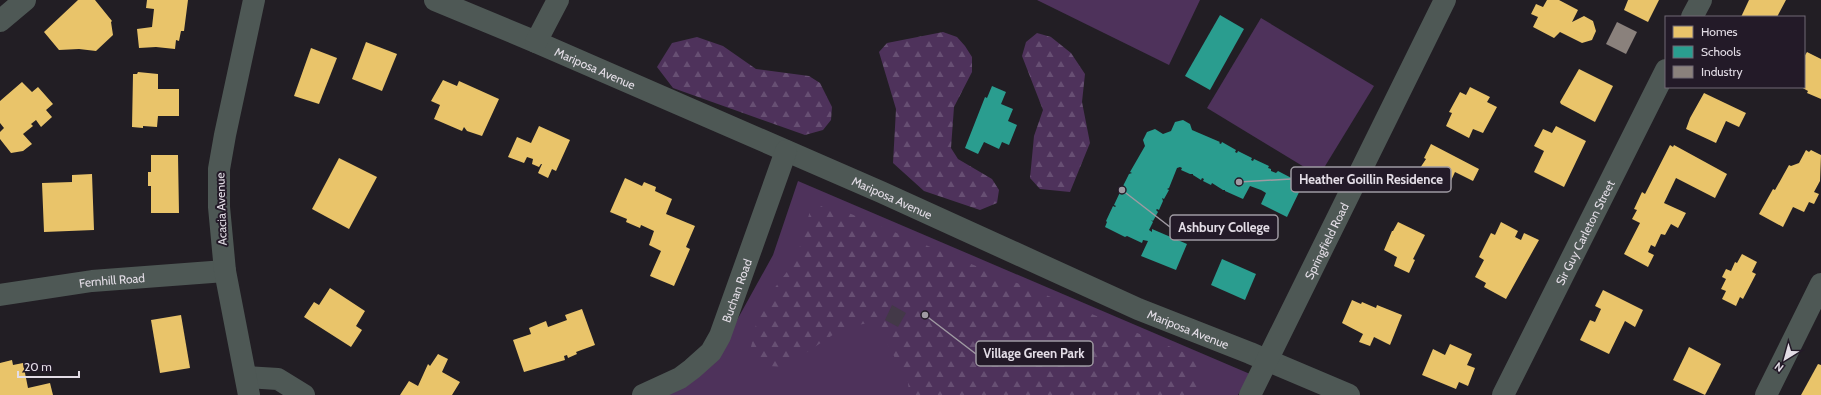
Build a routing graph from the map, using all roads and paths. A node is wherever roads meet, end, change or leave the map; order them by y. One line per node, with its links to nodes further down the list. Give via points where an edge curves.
1 (25, 0): 8 (street)
2 (254, 0): 12 (street, Acacia Avenue, via 219,169 219,208)
3 (435, 0): 9 (street, Mariposa Avenue)
4 (558, 0): 9 (street)
5 (1445, 0): 15 (street, Springfield Road)
6 (1701, 0): 7 (street)
7 (1693, 16)
8 (0, 21)
9 (536, 42): 11 (street, Mariposa Avenue)
10 (1665, 72): 21 (street, Sir Guy Carleton Street)
11 (786, 151): 15 (street, Mariposa Avenue, via 1138,309); 18 (street, Buchan Road, via 723,329 711,352 680,378)
12 (225, 271): 14 (street, Fernhill Road, via 92,281); 16 (street, Acacia Avenue)
13 (1821, 284): 22 (street)
14 (0, 295)
15 (1268, 361): 19 (street, Springfield Road); 20 (street, Mariposa Avenue)
16 (247, 386): 17 (street, via 278,380)
17 (304, 395)
18 (643, 395)
19 (1250, 395)
20 (1349, 395)
21 (1503, 395)
22 (1766, 395)

